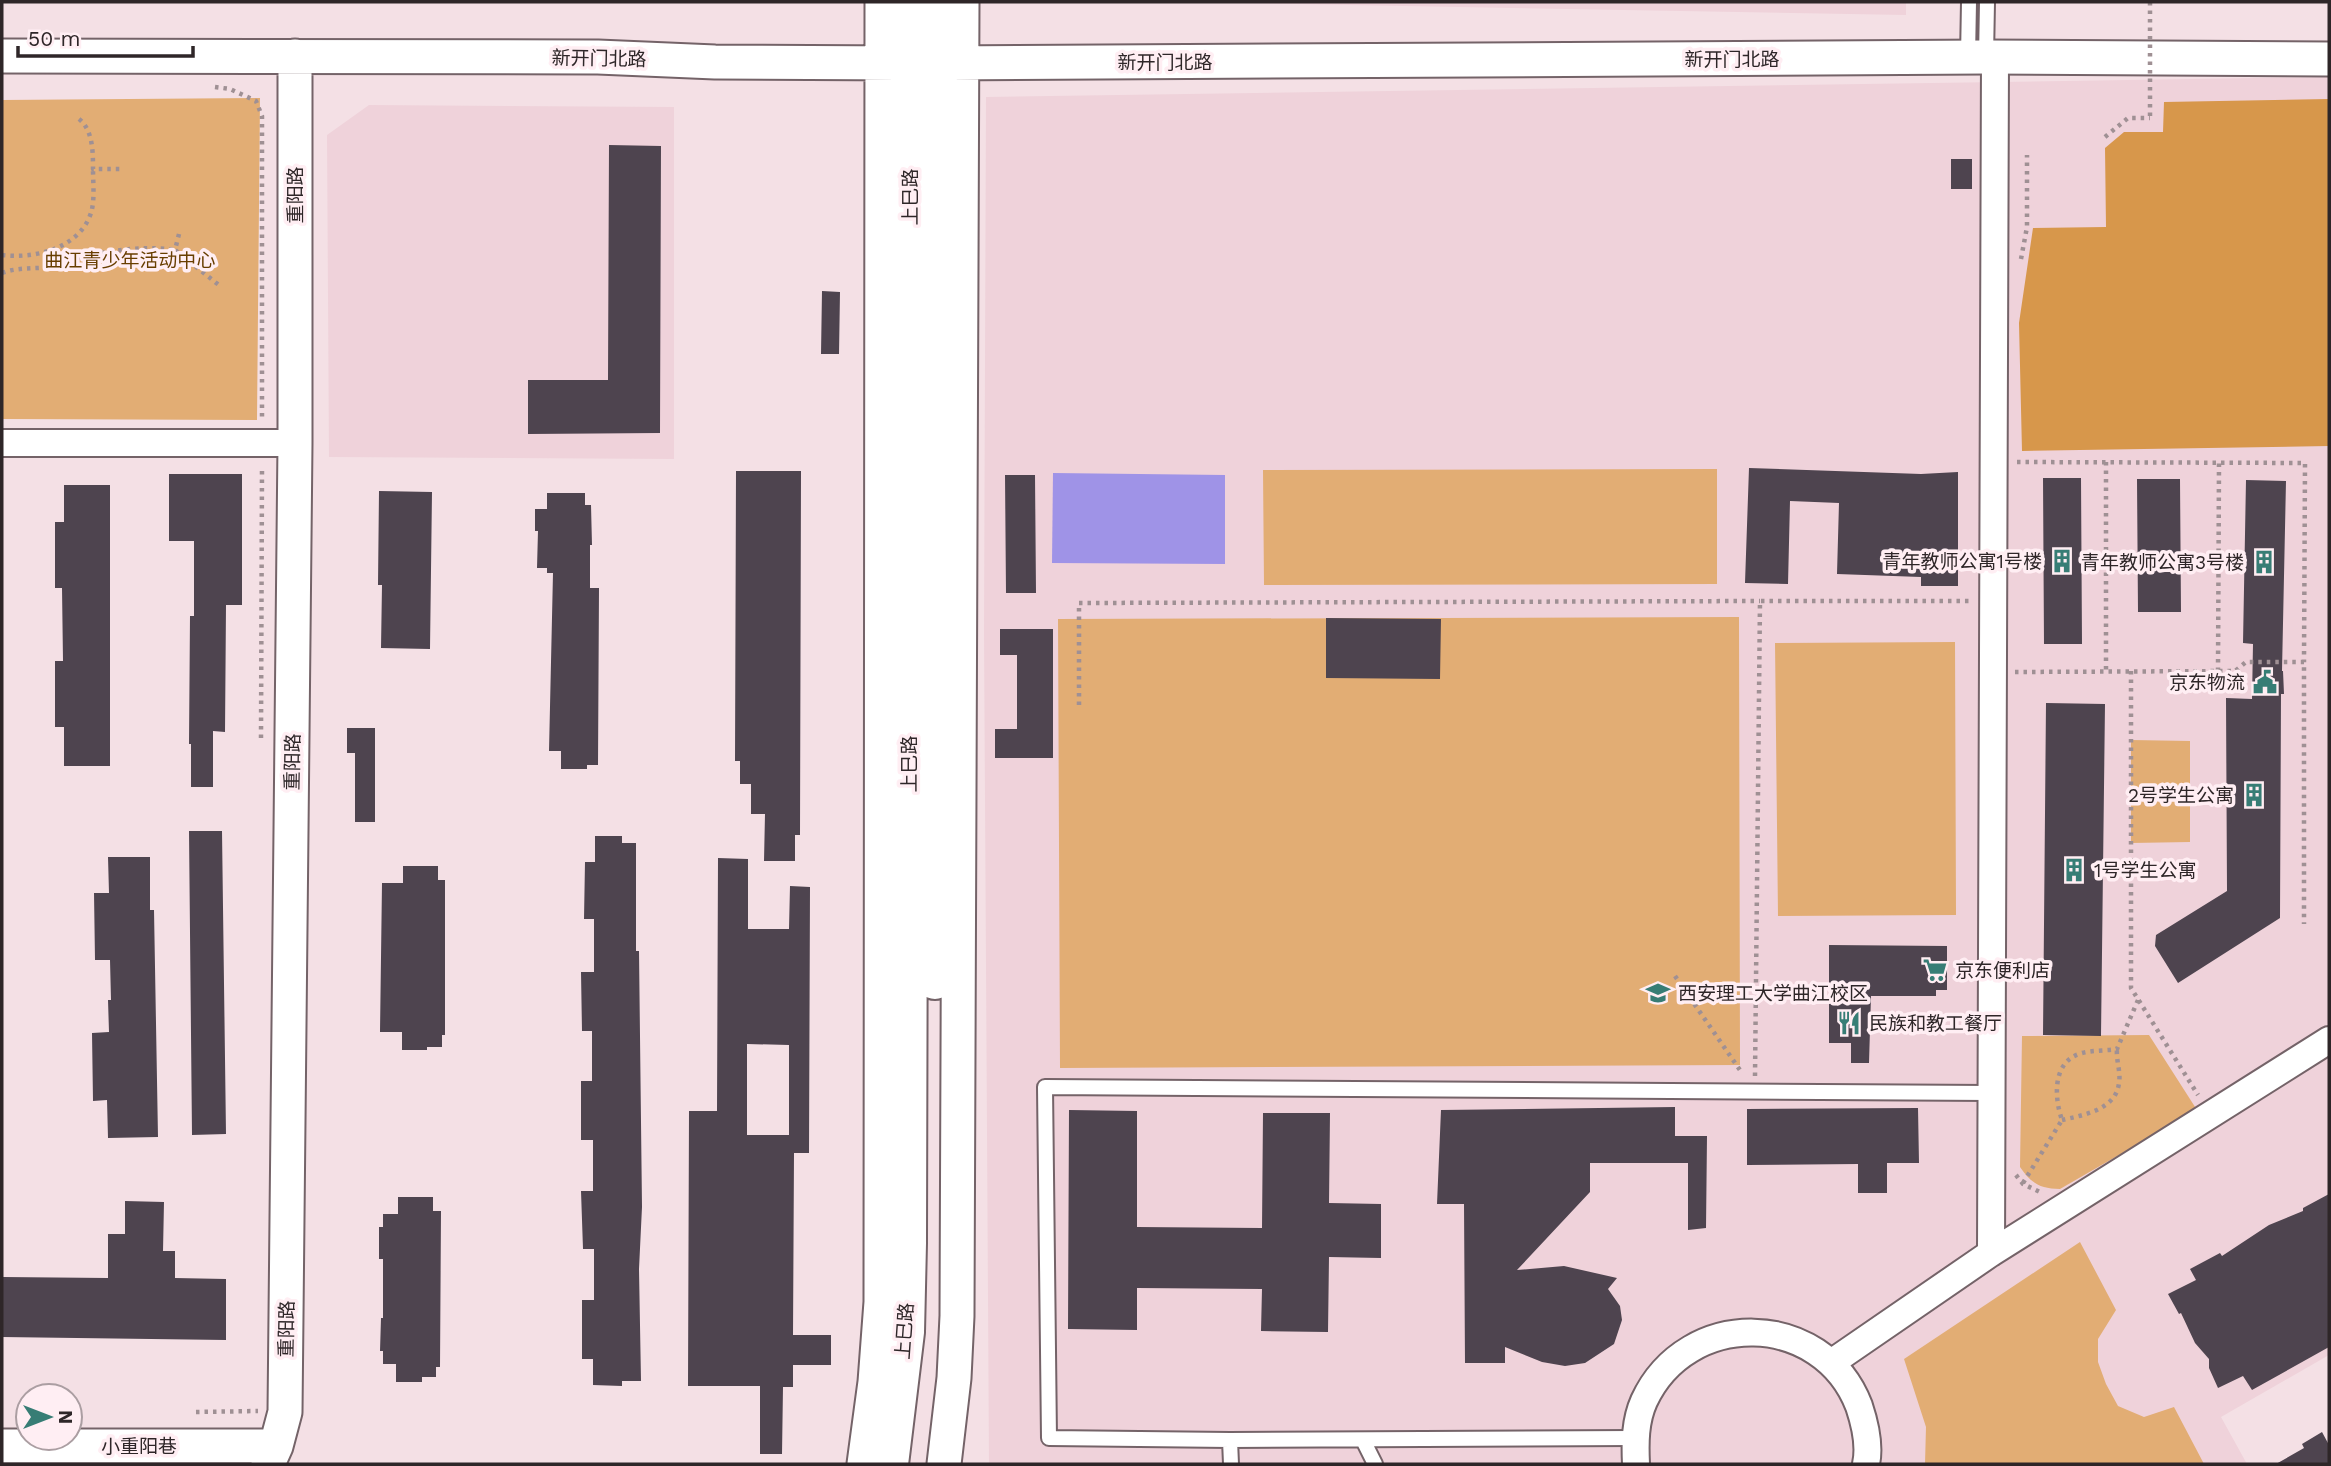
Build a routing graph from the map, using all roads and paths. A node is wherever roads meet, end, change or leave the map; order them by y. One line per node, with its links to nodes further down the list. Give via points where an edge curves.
1 (882, 2): 12 (street)
2 (910, 2): 12 (main road)
3 (938, 2): 12 (main road)
4 (962, 2): 12 (street)
5 (1969, 2): 10 (lane)
6 (1987, 2): 10 (lane)
7 (2150, 2): 15 (path, bridge, via 2150,118 2128,118)
8 (2, 56): 9 (street, 新开门北路)
9 (295, 56): 12 (street, 新开门北路); 27 (street, 重阳路)
10 (1983, 57): 11 (street, 新开门北路); 12 (street, 新开门北路); 32 (street)
11 (2329, 59)
12 (923, 63): 59 (street, via 881,1302); 60 (main road, 上巳路, via 905,1332); 61 (main road, 上巳路, via 933,1293); 62 (street, via 957,1316)
13 (215, 88): 26 (path, via 230,89 256,101 262,116)
14 (79, 118): 16 (path, via 88,131)
15 (2105, 137)
16 (93, 169): 17 (path); 22 (path, via 92,210 83,229 58,247 38,254)
17 (120, 169)
18 (2032, 196): 19 (path)
19 (2026, 203)
20 (179, 234): 21 (path)
21 (175, 250): 23 (path, via 119,251); 24 (path)
22 (2, 255)
23 (2, 273)
24 (220, 286)
25 (2, 443): 26 (street)
26 (262, 443): 27 (street); 39 (path)
27 (295, 443): 58 (street, 重阳路, via 285,1412)
28 (2013, 462): 29 (path)
29 (2106, 462): 30 (path); 34 (path)
30 (2219, 462): 33 (path, via 2305,463); 36 (path)
31 (1760, 601): 32 (path); 38 (path, via 1079,603); 45 (path)
32 (1993, 601): 37 (street)
33 (2304, 662): 36 (path, via 2246,662 2235,671); 40 (path)
34 (2106, 671): 35 (path); 37 (path)
35 (2132, 671): 36 (path); 42 (path, via 2131,988)
36 (2218, 671)
37 (1993, 672): 46 (street)
38 (1079, 705)
39 (261, 747)
40 (2304, 923)
41 (1675, 976): 45 (path)
42 (2138, 1000): 44 (path); 47 (path)
43 (2329, 1041): 50 (street)
44 (2117, 1049): 48 (path, via 2119,1083 2112,1099 2101,1109); 48 (path, via 2083,1053 2066,1064 2055,1091)
45 (1755, 1091): 46 (lane); 55 (lane, via 1045,1087 1049,1438)
46 (1991, 1093): 50 (street)
47 (2200, 1098)
48 (2062, 1120): 49 (path)
49 (2023, 1184)
50 (1992, 1252): 51 (street)
51 (1831, 1363): 54 (street, via 1800,1342 1765,1332 1727,1333 1692,1346 1664,1370 1643,1401); 66 (street, via 1853,1391 1865,1424)
52 (259, 1411): 53 (path)
53 (196, 1412)
54 (1634, 1438): 56 (lane); 65 (street)
55 (1230, 1440): 56 (lane); 63 (lane)
56 (1363, 1440): 64 (lane)
57 (2, 1446): 58 (street, 小重阳巷)
58 (272, 1455)
59 (864, 1464)
60 (889, 1464)
61 (915, 1464)
62 (943, 1464)
63 (1231, 1464)
64 (1375, 1464)
65 (1636, 1464)
66 (1866, 1464)

